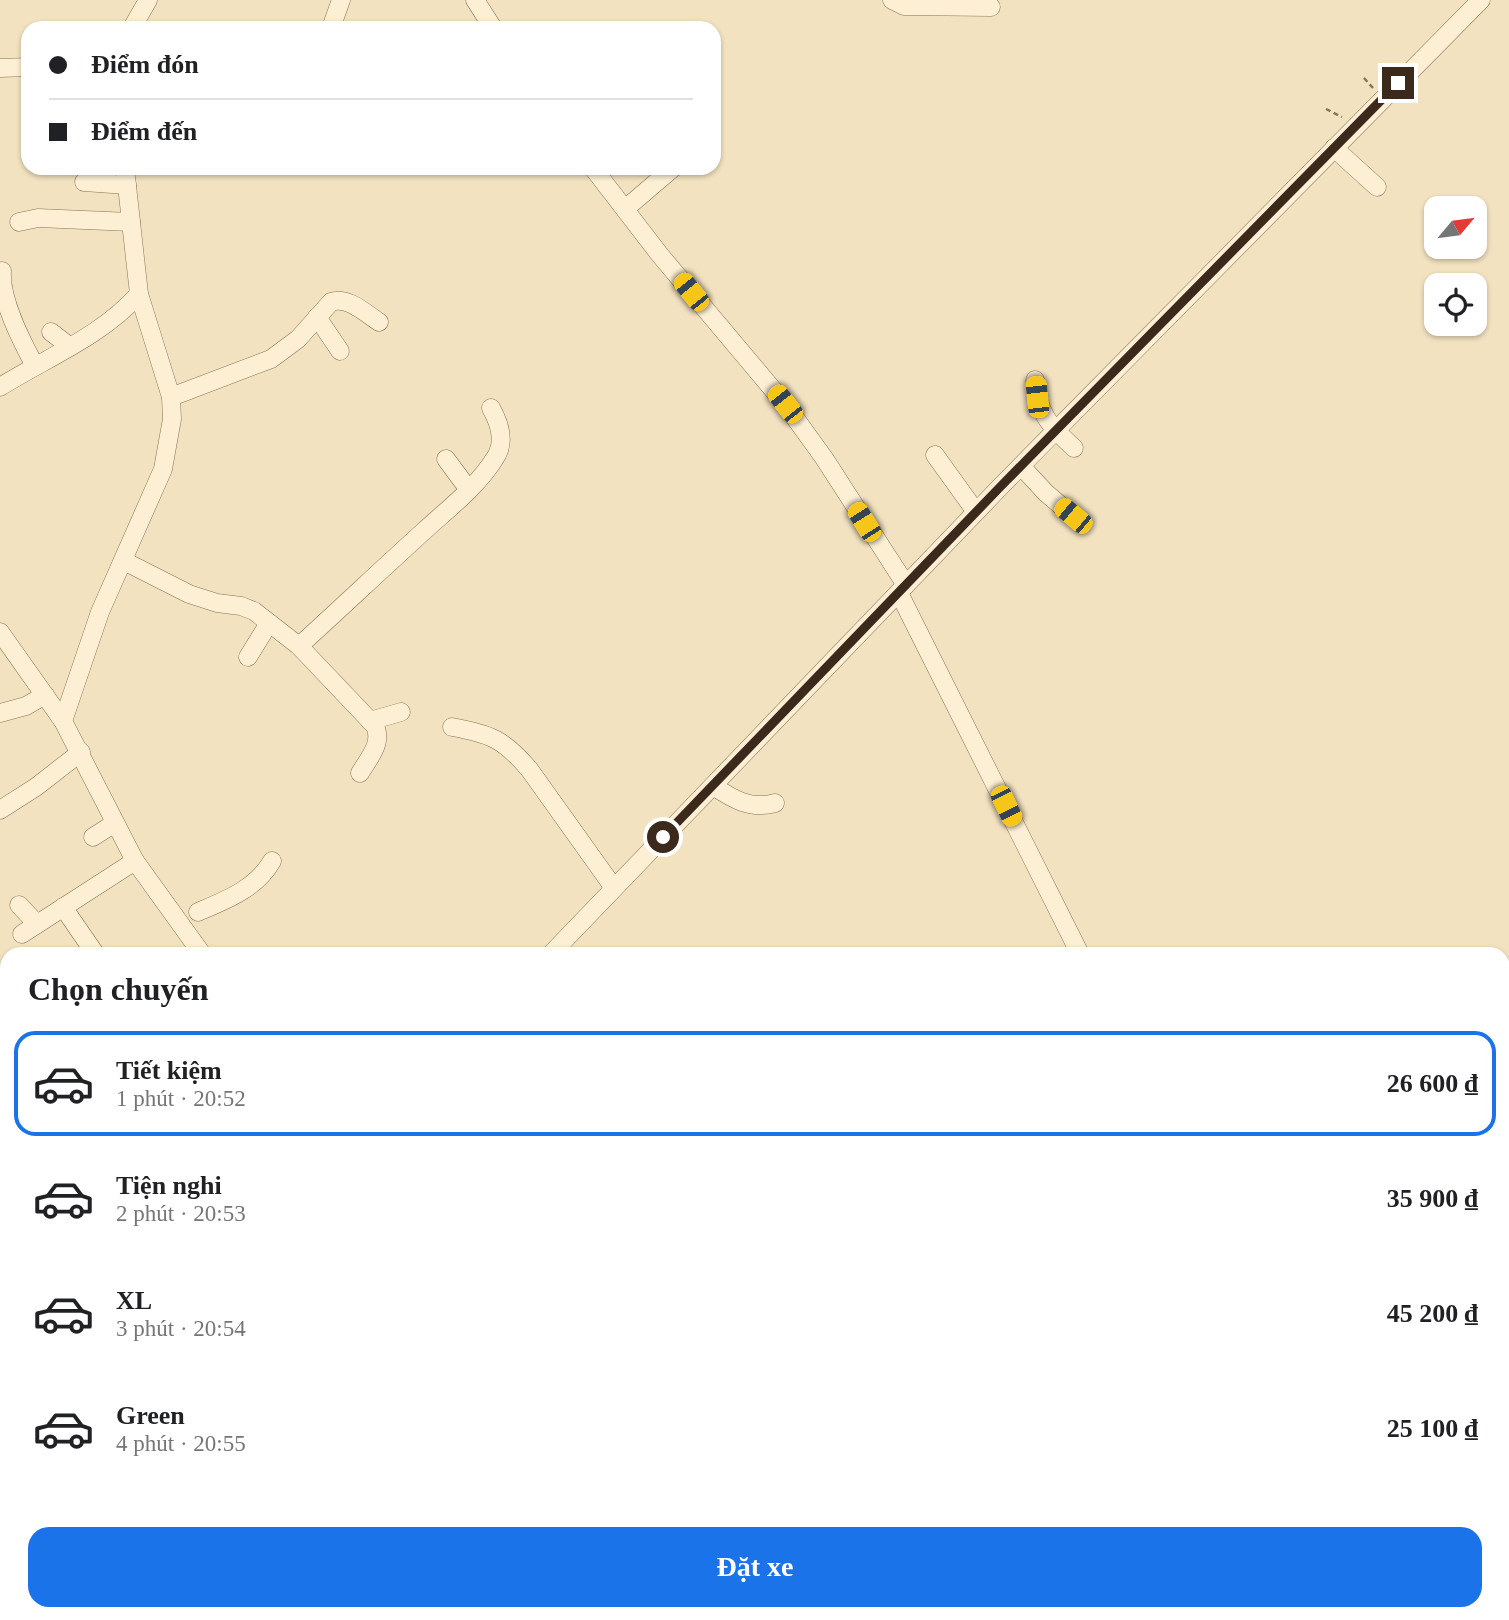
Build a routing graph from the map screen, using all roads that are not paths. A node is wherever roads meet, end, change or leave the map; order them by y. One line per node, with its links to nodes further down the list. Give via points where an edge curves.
1 (148, 0): 7 (street)
2 (341, 0): 8 (street)
3 (475, 0): 9 (street)
4 (892, 0): 6 (street, via 904,6)
5 (1481, 0): 12 (street)
6 (990, 7)
7 (136, 21)
8 (334, 21)
9 (488, 21)
10 (21, 67): 11 (street)
11 (0, 68)
12 (1334, 148): 17 (street); 33 (street)
13 (598, 175): 18 (street)
14 (665, 175): 18 (street)
15 (126, 177): 16 (street); 20 (street)
16 (84, 182)
17 (1377, 187)
18 (625, 209): 42 (street, via 785,404 824,458)
19 (19, 222): 20 (street, via 38,218)
20 (131, 222): 22 (street)
21 (2, 271): 28 (street, via 5,303)
22 (139, 294): 26 (street, via 102,326); 31 (street)
23 (317, 317): 24 (street, via 337,300 349,302); 27 (street); 31 (street, via 271,359)
24 (379, 322)
25 (51, 332): 26 (street)
26 (69, 346): 28 (street)
27 (340, 351)
28 (35, 366): 30 (street)
29 (1035, 380): 33 (street, via 1040,408)
30 (0, 387)
31 (171, 397): 41 (street, via 163,469)
32 (491, 408): 38 (street, via 500,423 500,446 496,458)
33 (1055, 431): 34 (street); 37 (street)
34 (1074, 448)
35 (934, 455): 39 (street)
36 (446, 459): 38 (street)
37 (1021, 466): 39 (street); 40 (street)
38 (469, 490): 45 (street)
39 (976, 512): 42 (street)
40 (1073, 516)
41 (124, 561): 43 (street, via 189,594 241,606); 50 (street, via 90,639)
42 (903, 589): 55 (street); 69 (street)
43 (269, 623): 45 (street); 46 (street)
44 (0, 632): 47 (street)
45 (299, 646): 51 (street)
46 (248, 657)
47 (45, 695): 49 (street); 50 (street)
48 (401, 712): 51 (street)
49 (0, 713)
50 (63, 721): 53 (street)
51 (370, 721): 54 (street, via 379,734)
52 (452, 727): 62 (street, via 490,735 516,753)
53 (81, 752): 57 (street); 58 (street)
54 (360, 773)
55 (713, 786): 56 (street, via 753,806); 62 (street)
56 (775, 803)
57 (0, 810)
58 (115, 823): 59 (street); 60 (street)
59 (93, 837)
60 (135, 861): 64 (street); 65 (street)
61 (272, 861): 65 (street, via 235,896)
62 (614, 888): 68 (street)
63 (19, 905): 64 (street, via 30,929)
64 (63, 907): 66 (street)
65 (188, 918): 67 (street)
66 (91, 947)
67 (199, 947)
68 (558, 947)
69 (1077, 947)

